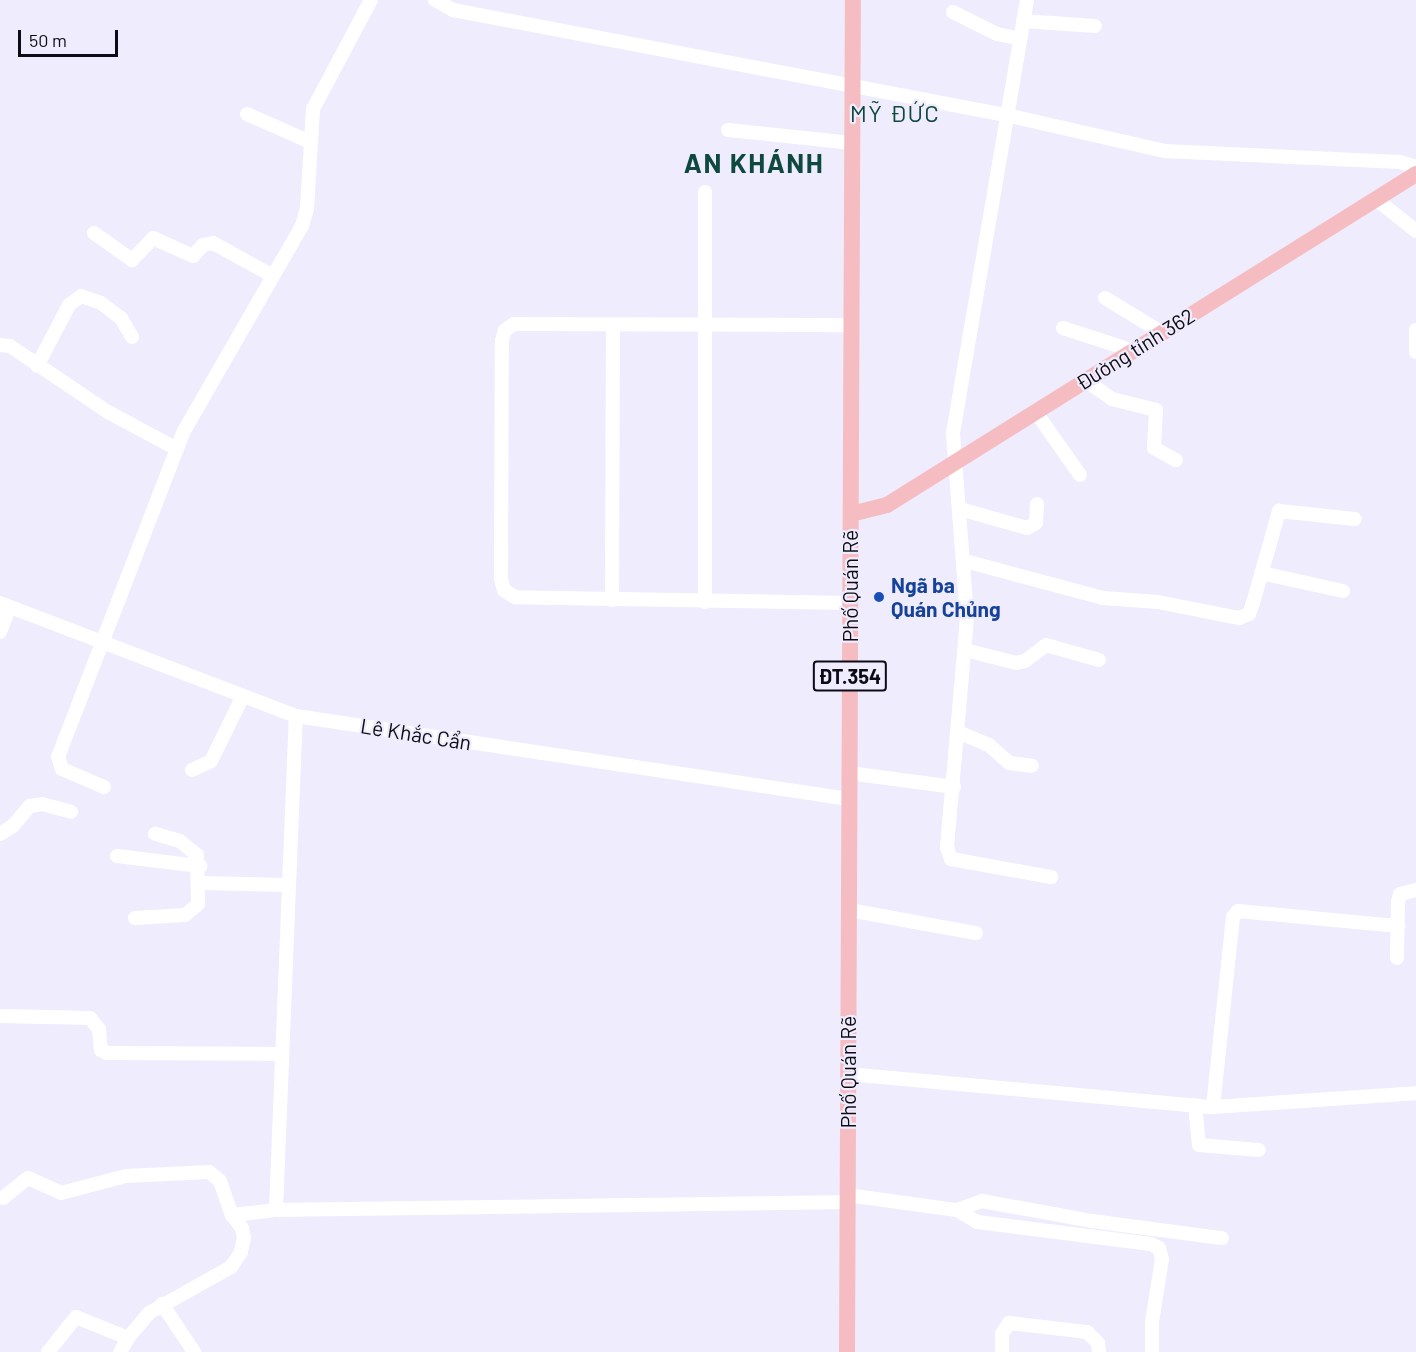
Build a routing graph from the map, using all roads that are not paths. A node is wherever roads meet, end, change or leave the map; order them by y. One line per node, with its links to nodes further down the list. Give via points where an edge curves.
1 (370, 0): 14 (street, via 312,109)
2 (435, 0): 5 (street)
3 (853, 0): 10 (main road, Phố Quán Rẽ / ĐT.354)
4 (1027, 0): 7 (street)
5 (457, 5): 10 (street)
6 (953, 12): 9 (street, via 997,33)
7 (1023, 21): 8 (street); 9 (street)
8 (1095, 26)
9 (1020, 39): 12 (street)
10 (853, 84): 12 (street); 15 (main road, Phố Quán Rẽ / ĐT.354)
11 (247, 114): 14 (street)
12 (1006, 115): 16 (street, via 1164,151 1400,162); 39 (street, via 953,434)
13 (728, 130): 15 (street)
14 (308, 141): 22 (street, via 305,217)
15 (852, 143): 25 (main road, Phố Quán Rẽ / ĐT.354)
16 (1416, 167)
17 (1416, 175): 19 (main road, Đường tỉnh 362)
18 (705, 192): 24 (street)
19 (1376, 200): 20 (street); 29 (main road, Đường tỉnh 362)
20 (1416, 231)
21 (94, 233): 22 (street, via 132,260 153,238 193,256 203,245 213,243)
22 (273, 276): 37 (street, via 195,410)
23 (1105, 298): 29 (street)
24 (705, 325): 25 (street); 26 (street); 49 (street)
25 (851, 325): 43 (main road, Phố Quán Rẽ / ĐT.354)
26 (613, 326): 48 (street); 48 (street, via 514,324 505,330 501,555 504,590 515,597)
27 (1063, 328): 32 (street)
28 (1416, 330): 33 (street)
29 (1161, 332): 32 (main road, Đường tỉnh 362)
30 (132, 337): 34 (street, via 121,318 101,303 81,296 69,305)
31 (0, 345): 34 (street, via 10,346)
32 (1131, 351): 35 (main road, Đường tỉnh 362)
33 (1416, 352)
34 (37, 366): 37 (street, via 108,412)
35 (1085, 380): 36 (main road, Đường tỉnh 362); 38 (street, via 1112,399 1156,410 1154,447)
36 (1035, 411): 39 (main road, Đường tỉnh 362); 40 (street)
37 (177, 449): 53 (street)
38 (1176, 460)
39 (955, 462): 42 (street); 43 (main road, Đường tỉnh 362, via 887,505)
40 (1080, 475)
41 (1036, 504): 42 (street, via 1036,523 1027,528)
42 (960, 509): 45 (street)
43 (850, 514): 50 (main road, Phố Quán Rẽ / ĐT.354)
44 (1355, 519): 46 (street, via 1279,511)
45 (964, 561): 46 (street, via 1103,598 1158,602 1239,618 1249,614); 54 (street)
46 (1261, 573): 47 (street)
47 (1343, 591)
48 (612, 600): 49 (street)
49 (705, 602): 50 (street)
50 (850, 603): 61 (main road, Phố Quán Rẽ / ĐT.354)
51 (4, 605): 52 (street); 53 (street, Lê Khắc Cẩn)
52 (0, 632)
53 (102, 644): 56 (street, Lê Khắc Cẩn); 62 (street, via 58,764)
54 (965, 650): 55 (street, via 1016,663 1046,645); 58 (street)
55 (1099, 660)
56 (243, 696): 57 (street, Lê Khắc Cẩn); 60 (street, via 211,761)
57 (296, 716): 64 (street, Lê Khắc Cẩn); 72 (street)
58 (958, 732): 59 (street, via 989,745 1009,763); 63 (street)
59 (1032, 766)
60 (192, 770)
61 (849, 773): 63 (street); 64 (main road, Phố Quán Rẽ / ĐT.354)
62 (104, 787)
63 (954, 787): 70 (street, via 947,847 951,859)
64 (849, 799): 74 (main road, Phố Quán Rẽ / ĐT.354)
65 (71, 812): 66 (street, via 42,804 30,806 13,826)
66 (0, 834)
67 (155, 834): 69 (street, via 191,847)
68 (117, 856): 69 (street)
69 (200, 866): 71 (street)
70 (1051, 877)
71 (200, 883): 72 (street); 75 (street, via 193,912)
72 (288, 885): 80 (street)
73 (1416, 890): 76 (street, via 1400,894)
74 (849, 910): 77 (street); 81 (main road, Phố Quán Rẽ / ĐT.354)
75 (135, 918)
76 (1398, 926): 78 (street); 84 (street, via 1238,911 1233,917)
77 (976, 933)
78 (1397, 958)
79 (0, 1016): 80 (street, via 90,1018 99,1029 101,1050 107,1053)
80 (282, 1054): 88 (street)
81 (848, 1074): 83 (street); 87 (main road, Phố Quán Rẽ / ĐT.354)
82 (1416, 1093): 84 (street)
83 (1195, 1105): 84 (street); 85 (street, via 1199,1145)
84 (1213, 1107)
85 (1259, 1150)
86 (3, 1198): 90 (street, via 27,1178 61,1193 126,1176 208,1172 220,1181)
87 (848, 1198): 88 (street); 89 (street); 97 (main road, Phố Quán Rẽ / ĐT.354)
88 (276, 1210): 90 (street)
89 (957, 1210): 91 (street, via 981,1201); 100 (street, via 977,1222 1159,1248 1162,1259 1152,1322)
90 (232, 1215): 92 (street, via 244,1238 231,1267)
91 (1222, 1238)
92 (162, 1304): 93 (street); 96 (street)
93 (128, 1338): 94 (street, via 76,1317); 95 (street)
94 (48, 1352)
95 (120, 1352)
96 (194, 1352)
97 (847, 1352)
98 (1002, 1352): 99 (street, via 1002,1334 1009,1323 1087,1332 1098,1342)
99 (1099, 1352)
100 (1152, 1352)

